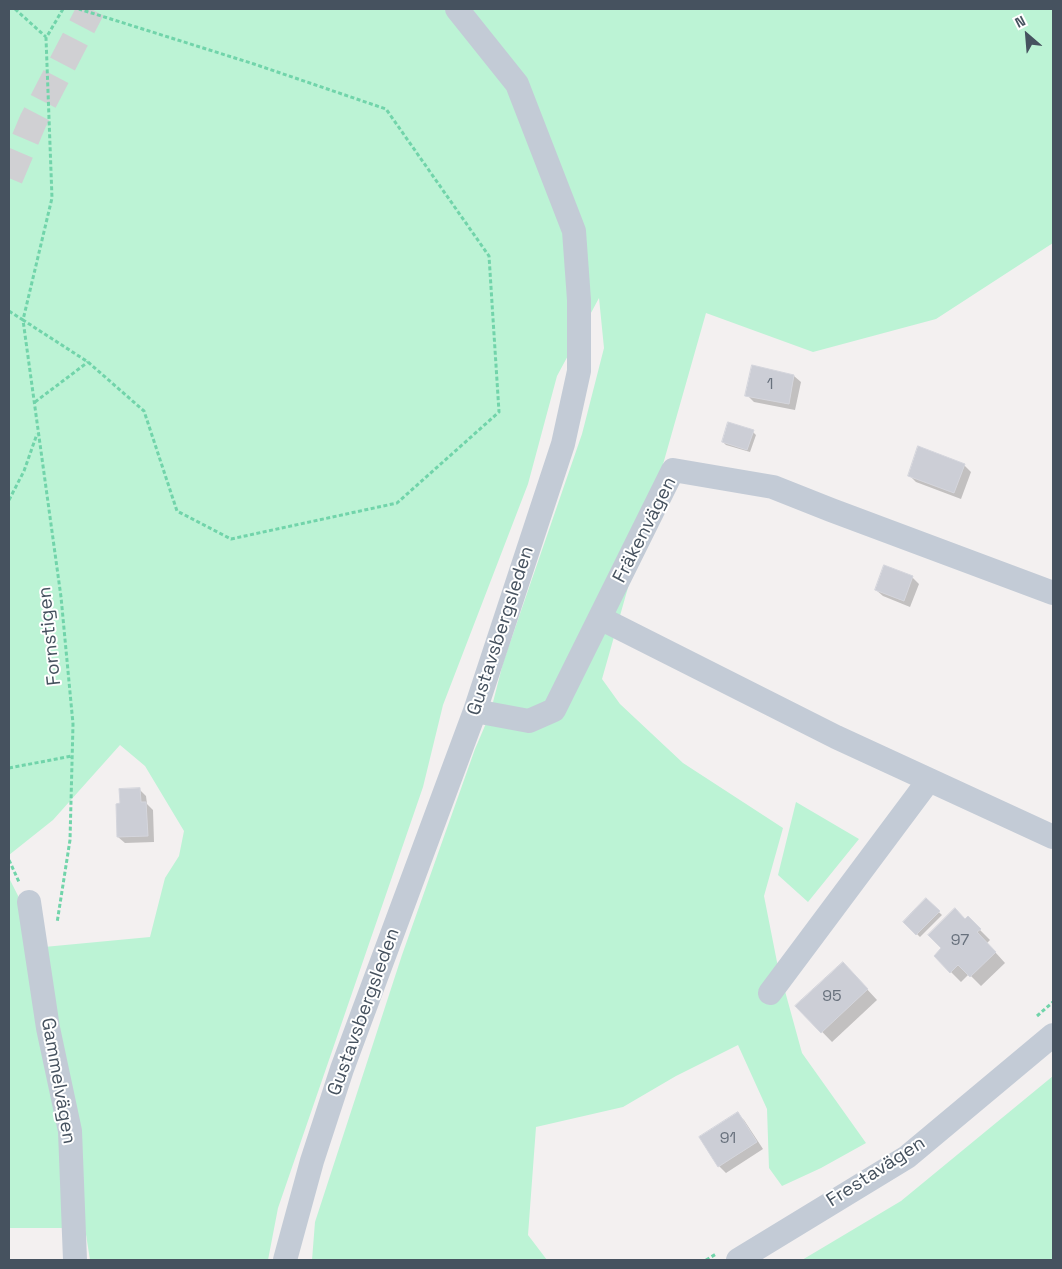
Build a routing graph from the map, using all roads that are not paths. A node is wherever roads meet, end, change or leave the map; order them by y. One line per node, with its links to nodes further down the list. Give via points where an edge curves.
1 (457, 9): 4 (street, Gustavsbergsleden, via 517,84 574,231 579,300 579,371 563,444)
2 (1053, 593): 3 (street, Fräkenvägen, via 773,487 673,470)
3 (600, 618): 4 (street, Fräkenvägen, via 554,710 529,721); 5 (street, via 836,737)
4 (475, 711): 12 (street, Gustavsbergsleden, via 342,1069)
5 (929, 780): 6 (street); 8 (street)
6 (1053, 837)
7 (29, 902): 11 (street, Gammelvägen, via 48,1028 70,1131)
8 (770, 993)
9 (1053, 1035): 10 (street, Frestavägen, via 907,1157)
10 (730, 1256)
11 (75, 1260)
12 (285, 1260)

